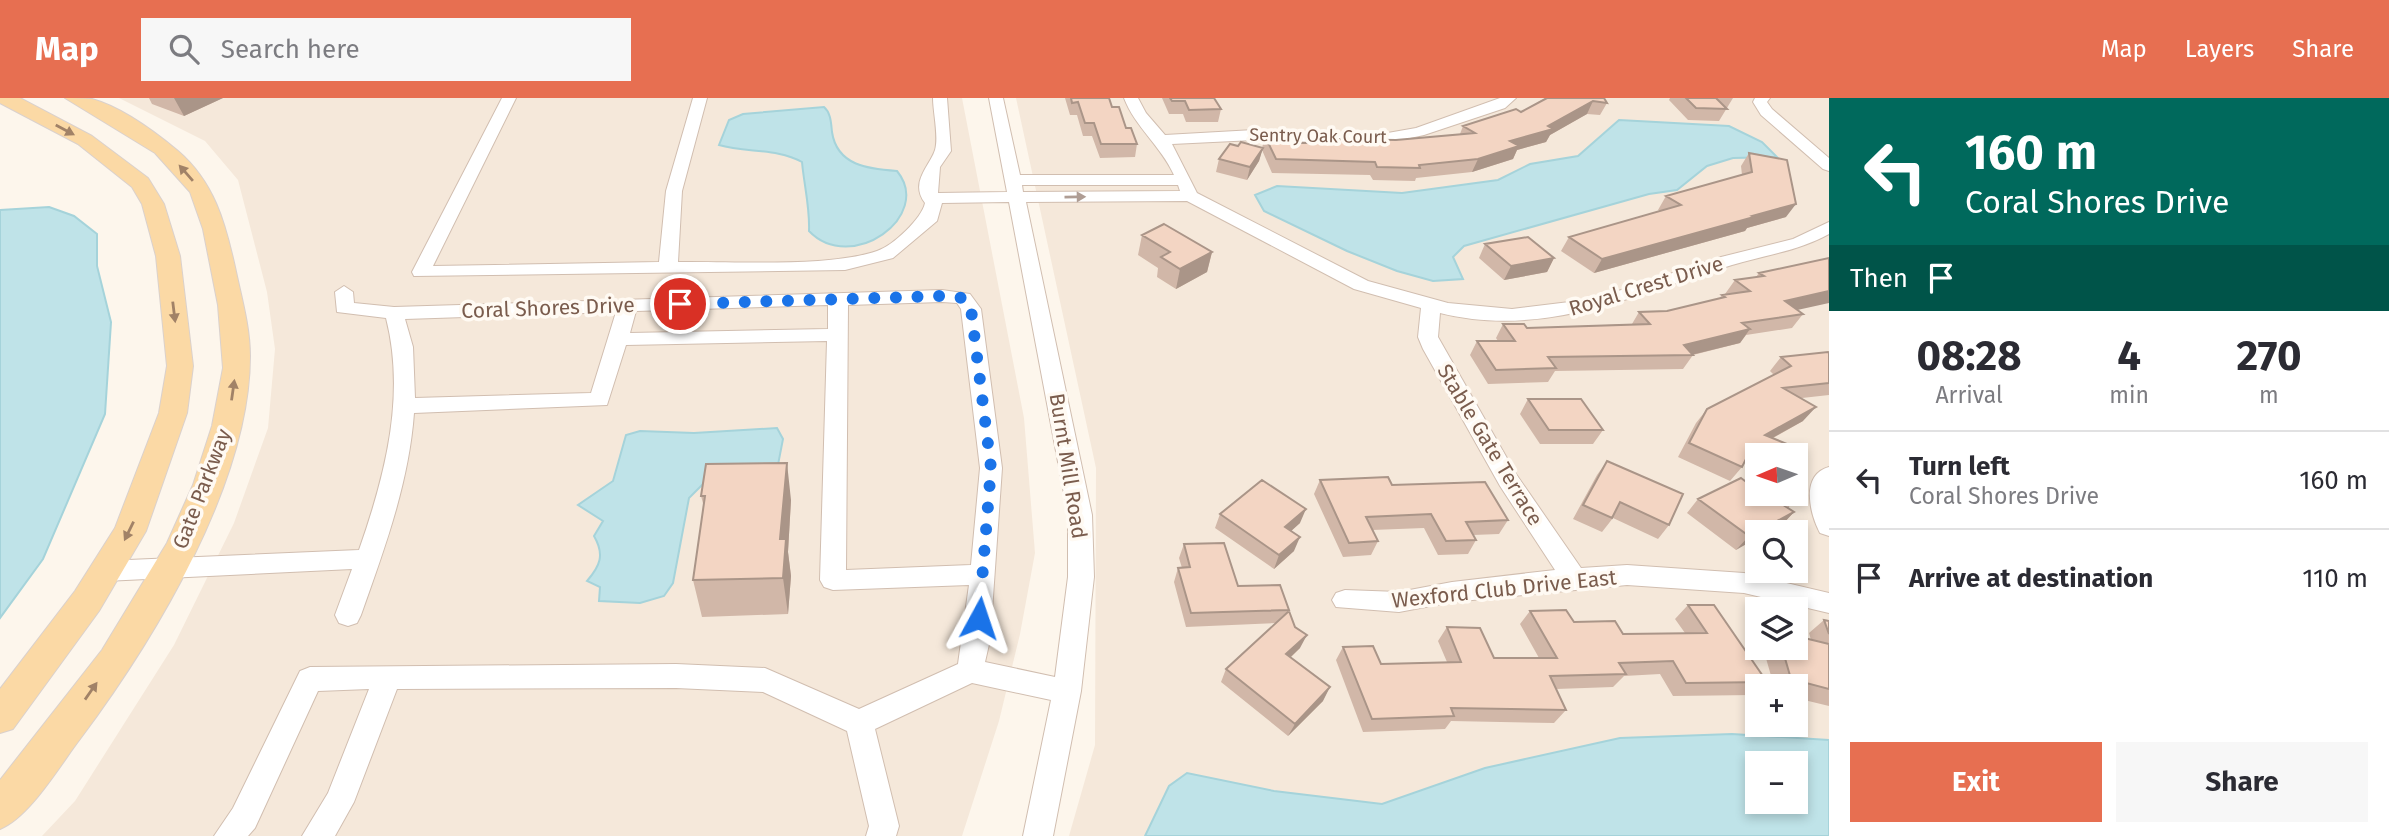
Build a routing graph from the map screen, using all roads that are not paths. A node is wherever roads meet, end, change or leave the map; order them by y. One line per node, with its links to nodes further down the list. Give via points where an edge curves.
1 (5, 98): 30 (main road, one-way to 30, via 85,141 140,183 153,204 167,256 180,366 173,413 130,531)
2 (75, 98): 29 (main road, Gate Parkway, one-way to 2, via 210,479 230,416 237,366 227,286 201,191 168,153)
3 (509, 98): 17 (street, via 421,272)
4 (700, 98): 17 (street, via 674,191)
5 (940, 98): 15 (street, via 943,151 927,175)
6 (996, 98): 12 (street, Burnt Mill Road)
7 (1131, 98): 10 (street, via 1142,121)
8 (1509, 98): 10 (street, Sentry Oak Court, via 1500,105 1402,136)
9 (1763, 98): 11 (street, via 1760,102 1766,112)
10 (1161, 140): 14 (street)
11 (1829, 166)
12 (1015, 188): 13 (street, Royal Crest Drive); 15 (street, Royal Crest Drive); 38 (street, Burnt Mill Road, via 1080,514 1081,577)
13 (1144, 188): 14 (street, Royal Crest Drive)
14 (1187, 188): 20 (street, Royal Crest Drive, via 1333,273)
15 (929, 192): 17 (street, via 934,207 931,217 887,254 845,264)
16 (1829, 228): 20 (street, Royal Crest Drive, via 1781,249 1570,310 1512,315)
17 (668, 267)
18 (344, 292): 22 (street, Coral Shores Drive, via 344,308)
19 (838, 299): 21 (street, Coral Shores Drive); 23 (street); 31 (street, Coral Shores Drive, via 942,296 963,298 971,309 991,468)
20 (1431, 304): 32 (street, Stable Gate Terrace, via 1428,337 1433,349 1508,480)
21 (628, 305): 22 (street, Coral Shores Drive); 24 (street)
22 (394, 313): 25 (street, via 401,329)
23 (837, 335): 24 (street); 31 (street, via 833,579)
24 (620, 340): 25 (street, via 599,400)
25 (404, 406): 28 (street, via 383,519)
26 (1829, 475): 27 (street, via 1820,491 1820,508)
27 (1829, 527)
28 (369, 559): 29 (street); 35 (street)
29 (169, 569): 30 (street); 41 (main road, Gate Parkway, one-way to 29, via 136,627)
30 (106, 571): 39 (main road)
31 (982, 575): 36 (street, Coral Shores Drive)
32 (1574, 578): 33 (street, Wexford Club Drive East, via 1399,603); 34 (street, Wexford Club Drive East, via 1627,575 1744,583)
33 (1345, 600)
34 (1829, 603)
35 (348, 615)
36 (970, 671): 38 (street); 40 (street)
37 (388, 677): 40 (street, via 765,680); 42 (street, via 310,679 244,818); 43 (street, via 340,802)
38 (1067, 691): 45 (street, Burnt Mill Road)
39 (0, 717)
40 (859, 723): 44 (street, via 884,826)
41 (0, 810)
42 (229, 836)
43 (317, 836)
44 (881, 836)
45 (1038, 836)

